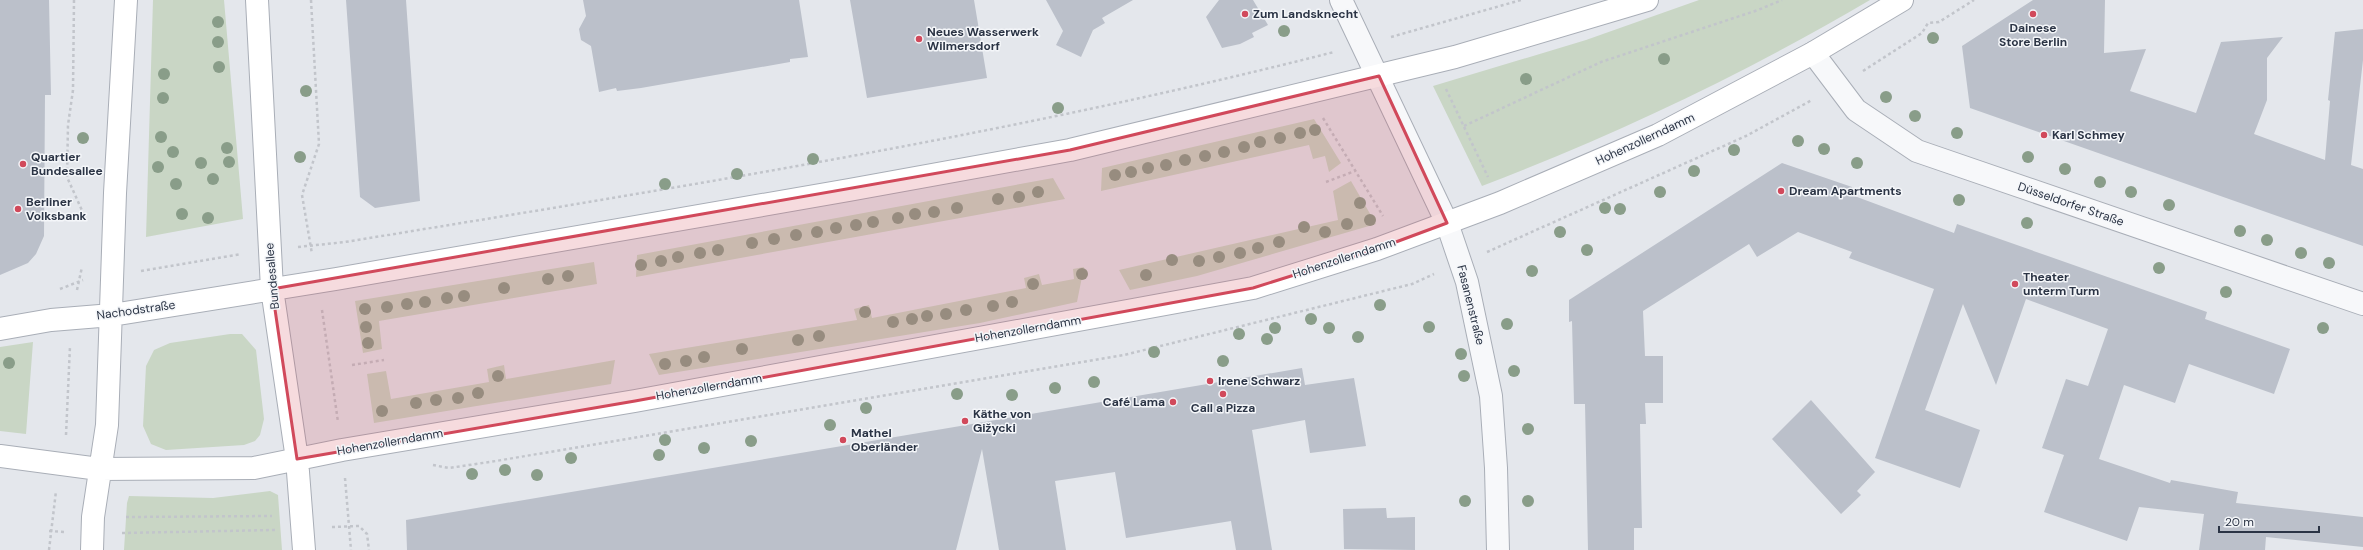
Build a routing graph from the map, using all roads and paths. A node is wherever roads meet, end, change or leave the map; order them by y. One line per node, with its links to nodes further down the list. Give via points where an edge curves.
1 (74, 0): 25 (path, via 73,90 68,125 67,177)
2 (126, 0): 35 (main road, via 115,193)
3 (257, 0): 32 (main road, Bundesallee)
4 (311, 0): 23 (path, via 319,144 302,195)
5 (1341, 0): 15 (street, Fasanenstraße)
6 (1521, 0): 11 (path)
7 (1647, 0): 15 (main road, via 1463,55)
8 (1782, 0): 19 (path, via 1601,62)
9 (1902, 0): 12 (main road, Hohenzollerndamm)
10 (1974, 0): 14 (path, via 1939,22 1928,23 1922,33)
11 (1427, 28)
12 (1813, 53): 26 (main road, Hohenzollerndamm, via 1658,135); 33 (street, Düsseldorfer Straße, via 1856,110 1917,151)
13 (1277, 67): 28 (path, via 1050,117 844,157)
14 (1862, 72)
15 (1379, 76): 26 (street, Fasanenstraße); 32 (main road, via 1070,150)
16 (1443, 83): 19 (path)
17 (1810, 101): 27 (path, via 1746,136)
18 (1323, 118): 20 (path)
19 (1464, 126): 22 (path)
20 (1355, 171): 21 (path); 24 (path)
21 (1326, 182)
22 (1490, 183)
23 (304, 208)
24 (1384, 219)
25 (87, 221)
26 (1447, 223): 43 (main road, Hohenzollerndamm, via 1377,249 1253,288 635,401); 58 (street, Fasanenstraße, via 1471,296 1491,396)
27 (1528, 234)
28 (345, 242)
29 (247, 253): 30 (path)
30 (144, 271)
31 (1412, 284): 45 (path, via 1124,355 496,462 449,468)
32 (272, 289): 35 (main road, Nachodstraße); 43 (main road, Bundesallee)
33 (2363, 304)
34 (321, 306): 40 (path)
35 (112, 315): 36 (main road, Nachodstraße, via 51,320); 46 (main road, via 107,425)
36 (0, 329)
37 (70, 344): 41 (path)
38 (384, 360): 39 (path)
39 (352, 365)
40 (339, 429)
41 (66, 434)
42 (0, 456): 44 (main road)
43 (297, 459): 46 (main road, Hohenzollerndamm, via 254,468); 55 (main road, Bundesallee)
44 (60, 464): 46 (main road); 53 (path)
45 (429, 464)
46 (99, 469): 54 (main road)
47 (278, 516): 48 (path)
48 (126, 517)
49 (354, 525): 57 (path, via 367,534)
50 (280, 530): 52 (path)
51 (350, 532): 56 (path)
52 (125, 533)
53 (48, 550)
54 (92, 550)
55 (304, 550)
56 (350, 550)
57 (369, 550)
58 (1498, 550)

